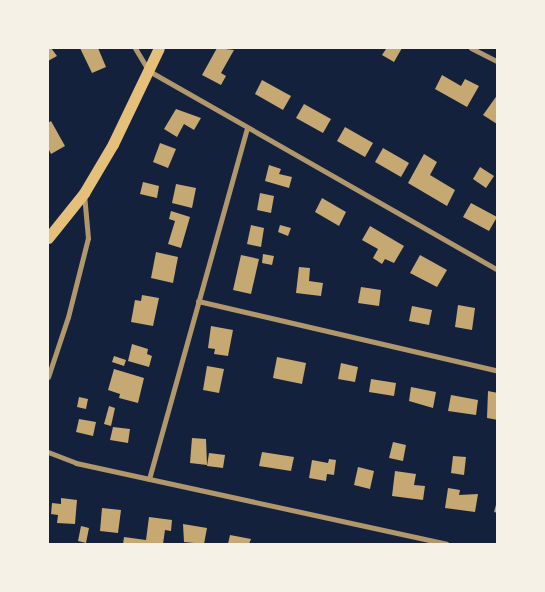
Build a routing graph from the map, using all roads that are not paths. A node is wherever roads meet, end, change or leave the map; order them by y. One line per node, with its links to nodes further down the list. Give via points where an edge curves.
1 (135, 48): 5 (street)
2 (159, 48): 5 (main road)
3 (471, 48): 4 (street)
4 (498, 62)
5 (149, 71): 6 (street); 7 (main road)
6 (247, 127): 9 (street); 10 (street)
7 (84, 193): 8 (main road); 12 (street, via 88,238 68,317)
8 (48, 238)
9 (498, 270)
10 (198, 301): 11 (street); 14 (street)
11 (498, 371)
12 (48, 377)
13 (48, 452): 14 (street, via 76,463)
14 (149, 479): 15 (street)
15 (446, 544)

